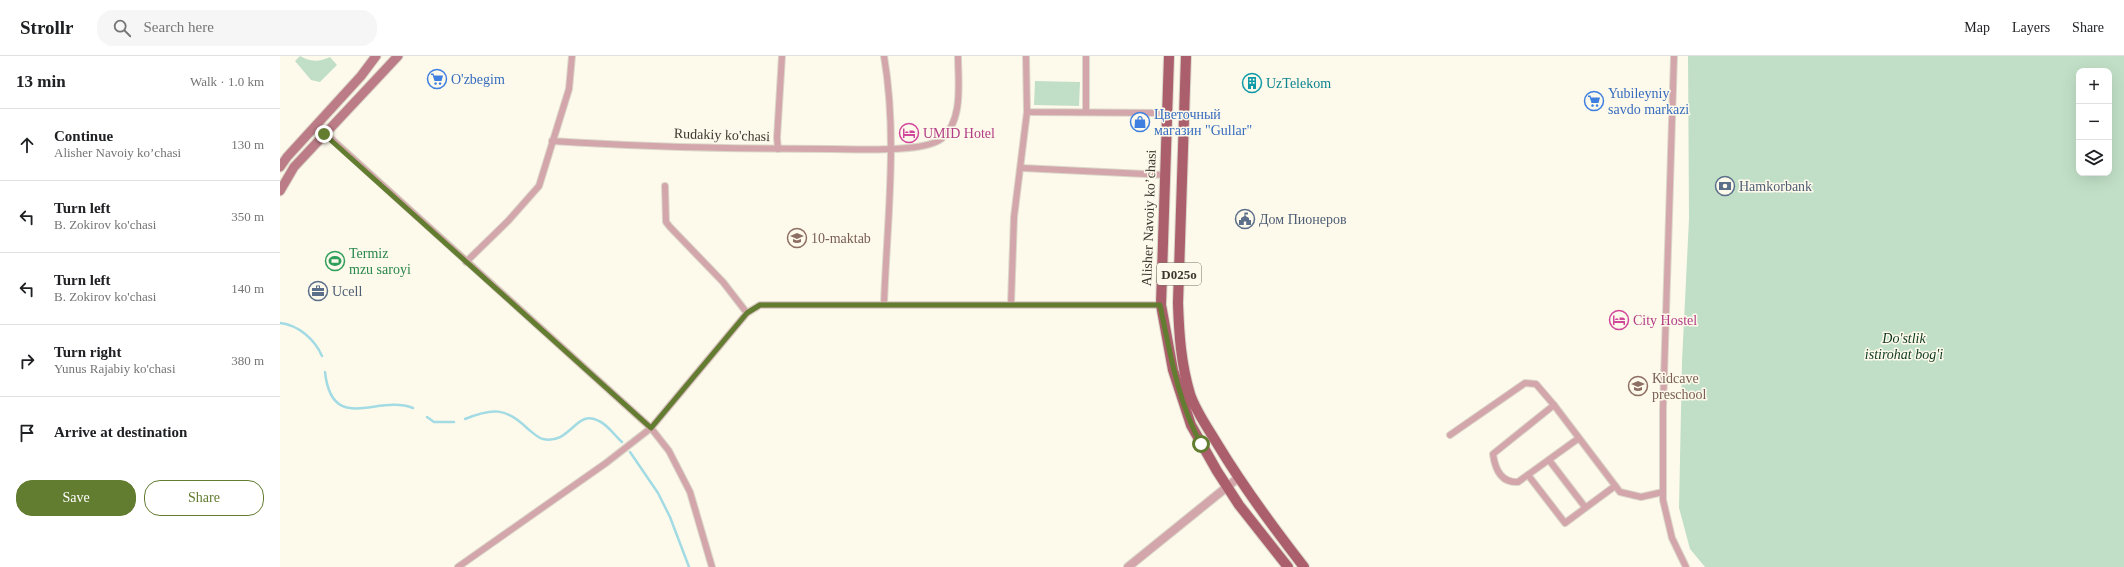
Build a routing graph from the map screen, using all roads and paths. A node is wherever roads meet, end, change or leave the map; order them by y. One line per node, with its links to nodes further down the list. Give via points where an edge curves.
1 (376, 56): 15 (main road)
2 (398, 56): 16 (main road)
3 (572, 56): 17 (street, via 570,88)
4 (782, 56): 18 (street)
5 (884, 56): 19 (street, via 890,91)
6 (958, 56): 19 (street, Rudakiy ko'chasi, via 958,98 954,122 948,133 931,144)
7 (1026, 56): 12 (street)
8 (1086, 56): 13 (street)
9 (1169, 56): 14 (main road, Alisher Navoiy ko’chasi)
10 (1186, 56): 36 (main road, D025o, via 1178,303 1180,340 1188,386 1197,410)
11 (1674, 56): 39 (street, via 1663,409)
12 (1027, 112): 13 (street); 21 (street)
13 (1086, 112): 14 (street)
14 (1167, 113): 22 (main road, Alisher Navoiy ko’chasi)
15 (316, 125): 16 (street); 20 (main road)
16 (324, 134): 24 (main road, via 294,167); 25 (street)
17 (552, 141): 18 (street, Rudakiy ko'chasi); 25 (street, via 539,186)
18 (778, 149): 19 (street, Rudakiy ko'chasi)
19 (891, 149): 26 (street)
20 (280, 167)
21 (1022, 168): 22 (street); 27 (street, via 1014,217)
22 (1165, 175): 28 (main road, Alisher Navoiy ko’chasi)
23 (665, 186): 29 (street, via 666,222 723,282)
24 (280, 191)
25 (466, 262): 31 (street)
26 (884, 304): 27 (street); 29 (street, via 770,303 760,305)
27 (1011, 304): 28 (street)
28 (1160, 305): 38 (main road, Alisher Navoiy ko’chasi, via 1173,370 1191,425)
29 (747, 313): 31 (street)
30 (1554, 405): 32 (street, via 1536,384 1525,383); 33 (street); 35 (street, via 1493,454 1499,473 1505,480 1511,483 1518,482)
31 (651, 428): 42 (street, via 606,463); 43 (street, via 669,451 690,492)
32 (1450, 435)
33 (1579, 438): 34 (street); 37 (street)
34 (1549, 460): 35 (street); 40 (street)
35 (1528, 475): 40 (street, via 1565,523)
36 (1238, 478): 38 (street); 45 (main road, D025o)
37 (1615, 486): 39 (street, via 1620,492 1641,497); 40 (street)
38 (1227, 488): 41 (street); 44 (main road, Alisher Navoiy ko’chasi)
39 (1663, 492): 46 (street, via 1672,538)
40 (1585, 506)
41 (1131, 565)
42 (458, 567)
43 (712, 567)
44 (1288, 567)
45 (1304, 567)
46 (1686, 567)

